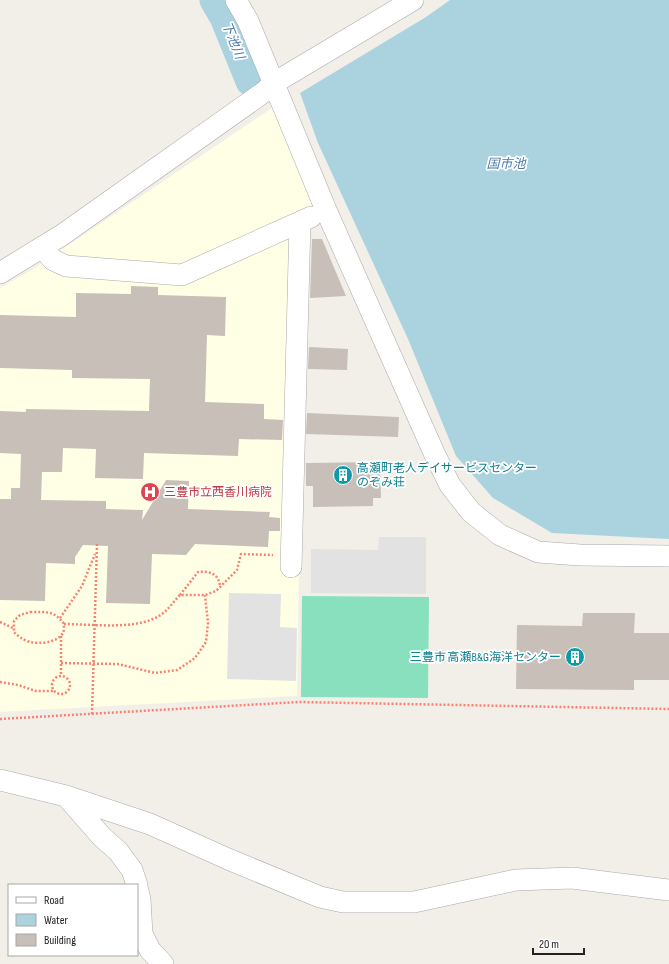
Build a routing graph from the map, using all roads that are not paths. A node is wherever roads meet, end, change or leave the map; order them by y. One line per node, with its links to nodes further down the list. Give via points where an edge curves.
1 (236, 0): 3 (street)
2 (413, 0): 3 (street)
3 (274, 83): 4 (street); 6 (street)
4 (326, 210): 5 (street); 8 (street, via 435,455 450,485 471,512 500,535 538,552)
5 (300, 222): 6 (street, via 182,275 66,266 53,260); 9 (street)
6 (42, 247): 7 (street)
7 (0, 273)
8 (669, 556)
9 (291, 561)
10 (0, 780): 11 (street)
11 (66, 796): 12 (street, via 102,837 118,851 132,870); 14 (street, via 150,824 320,898 342,902 414,902 516,880 572,878)
12 (136, 884)
13 (138, 890): 15 (street, via 142,934 150,950)
14 (669, 890)
15 (163, 964)

